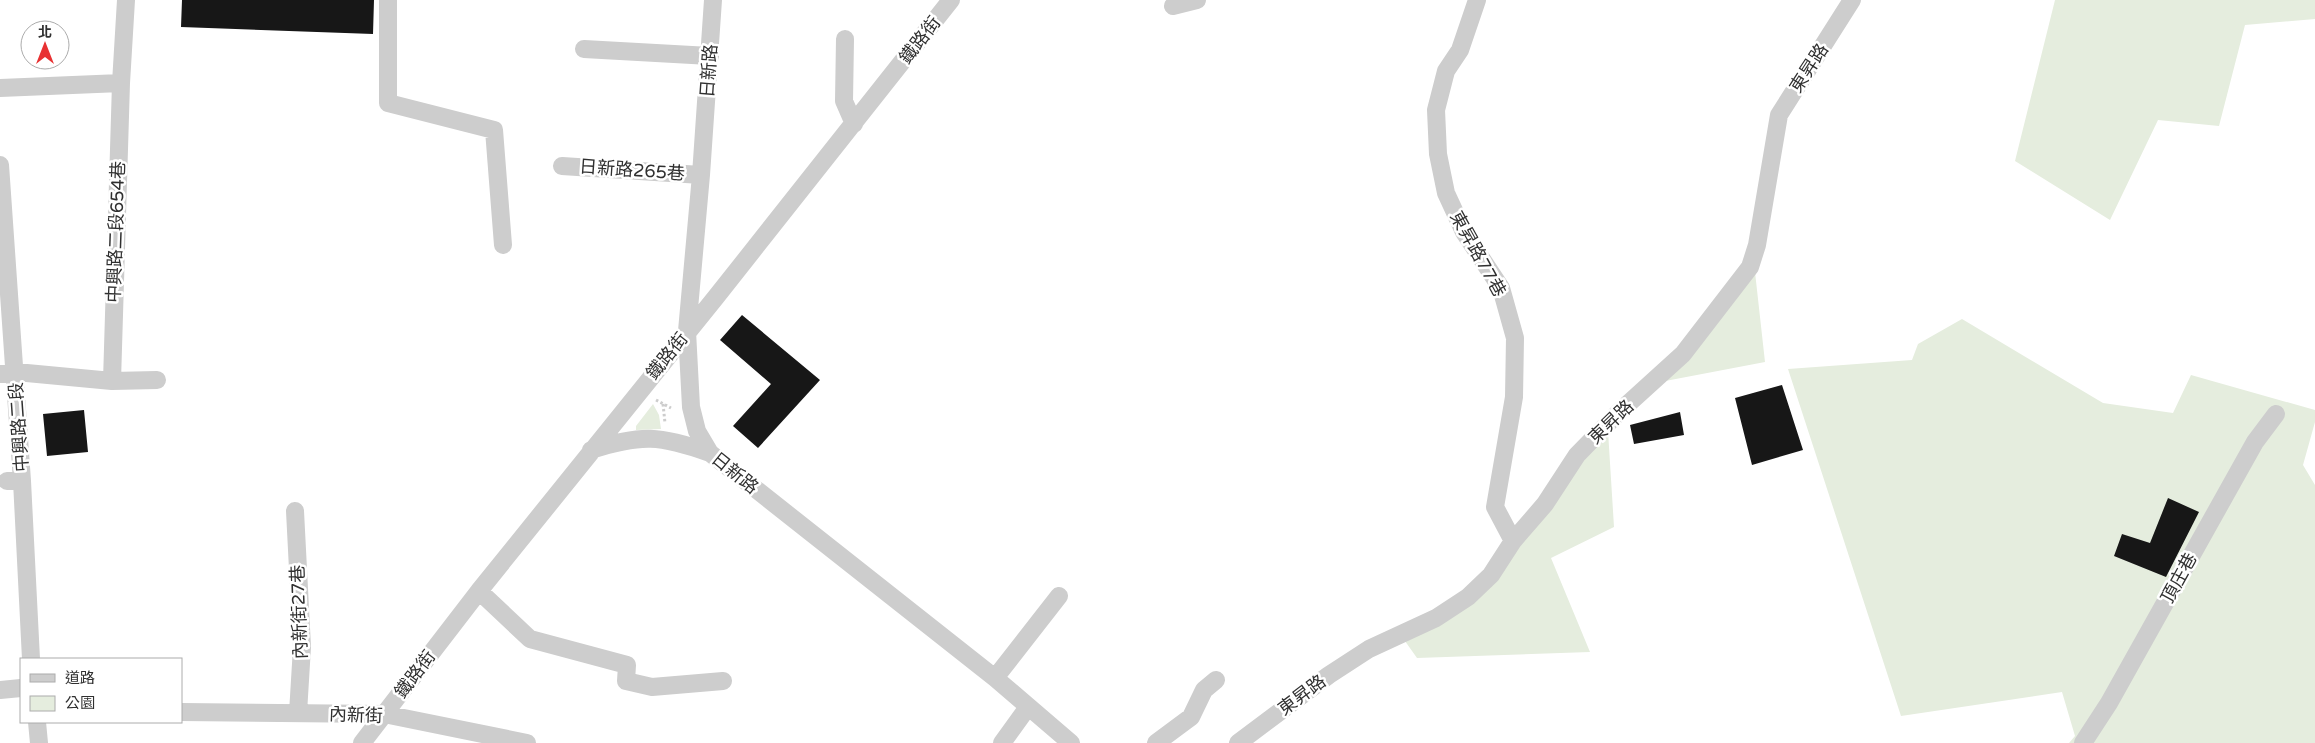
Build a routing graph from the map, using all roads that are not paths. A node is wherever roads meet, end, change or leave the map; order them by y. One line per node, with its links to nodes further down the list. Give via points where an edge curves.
1 (126, 0): 12 (street, 中興路二段654巷)
2 (388, 0): 18 (street, via 388,103 494,130)
3 (713, 0): 11 (street, 日新路)
4 (951, 0): 14 (street, 鐵路街)
5 (1197, 0): 8 (street)
6 (1477, 0): 27 (street, 東昇路77巷, via 1460,50 1446,71 1436,110 1438,154 1446,193 1464,232 1501,288 1515,338 1514,397 1495,508)
7 (1852, 0): 27 (street, 東昇路, via 1779,115 1757,245 1750,267 1683,354 1577,455 1545,504)
8 (1173, 6)
9 (845, 38): 14 (street, via 844,101)
10 (584, 49): 11 (street)
11 (710, 56): 17 (street, 日新路)
12 (121, 83): 13 (street); 22 (street, 中興路二段654巷)
13 (0, 88)
14 (854, 124): 19 (street, 鐵路街)
15 (0, 165): 20 (street, 中興路二段)
16 (562, 166): 17 (street, 日新路265巷)
17 (701, 175): 19 (street, 日新路)
18 (502, 245)
19 (687, 331): 24 (street, 鐵路街); 25 (street, 日新路, via 692,412 697,431)
20 (8, 373): 22 (street); 30 (street, 中興路二段, via 14,481)
21 (157, 380): 22 (street)
22 (112, 381)
23 (2276, 414): 48 (street, 頂庄巷, via 2255,442 2109,703)
24 (591, 450): 25 (street, via 649,438 672,441); 28 (street, 鐵路街)
25 (710, 453): 31 (street, 日新路)
26 (295, 511): 38 (street, 內新街27巷, via 302,647)
27 (1513, 541): 47 (street, 東昇路, via 1491,575 1468,597 1436,618 1369,649)
28 (479, 590): 33 (street, via 530,639 626,664 626,681 652,686); 39 (street, 鐵路街)
29 (1059, 596): 31 (street)
30 (31, 658)
31 (995, 678): 36 (street, 日新路)
32 (1216, 680): 46 (street, via 1204,690 1191,717)
33 (723, 681)
34 (20, 688): 35 (street)
35 (0, 690)
36 (1028, 707): 44 (street); 45 (street, 日新路)
37 (182, 712): 38 (street, 內新街)
38 (298, 713): 39 (street, 內新街)
39 (384, 714): 42 (street, 鐵路街); 43 (street, 內新街)
40 (38, 723): 41 (street)
41 (39, 743)
42 (362, 743)
43 (527, 743)
44 (1002, 743)
45 (1071, 743)
46 (1156, 743)
47 (1238, 743)
48 (2083, 743)

